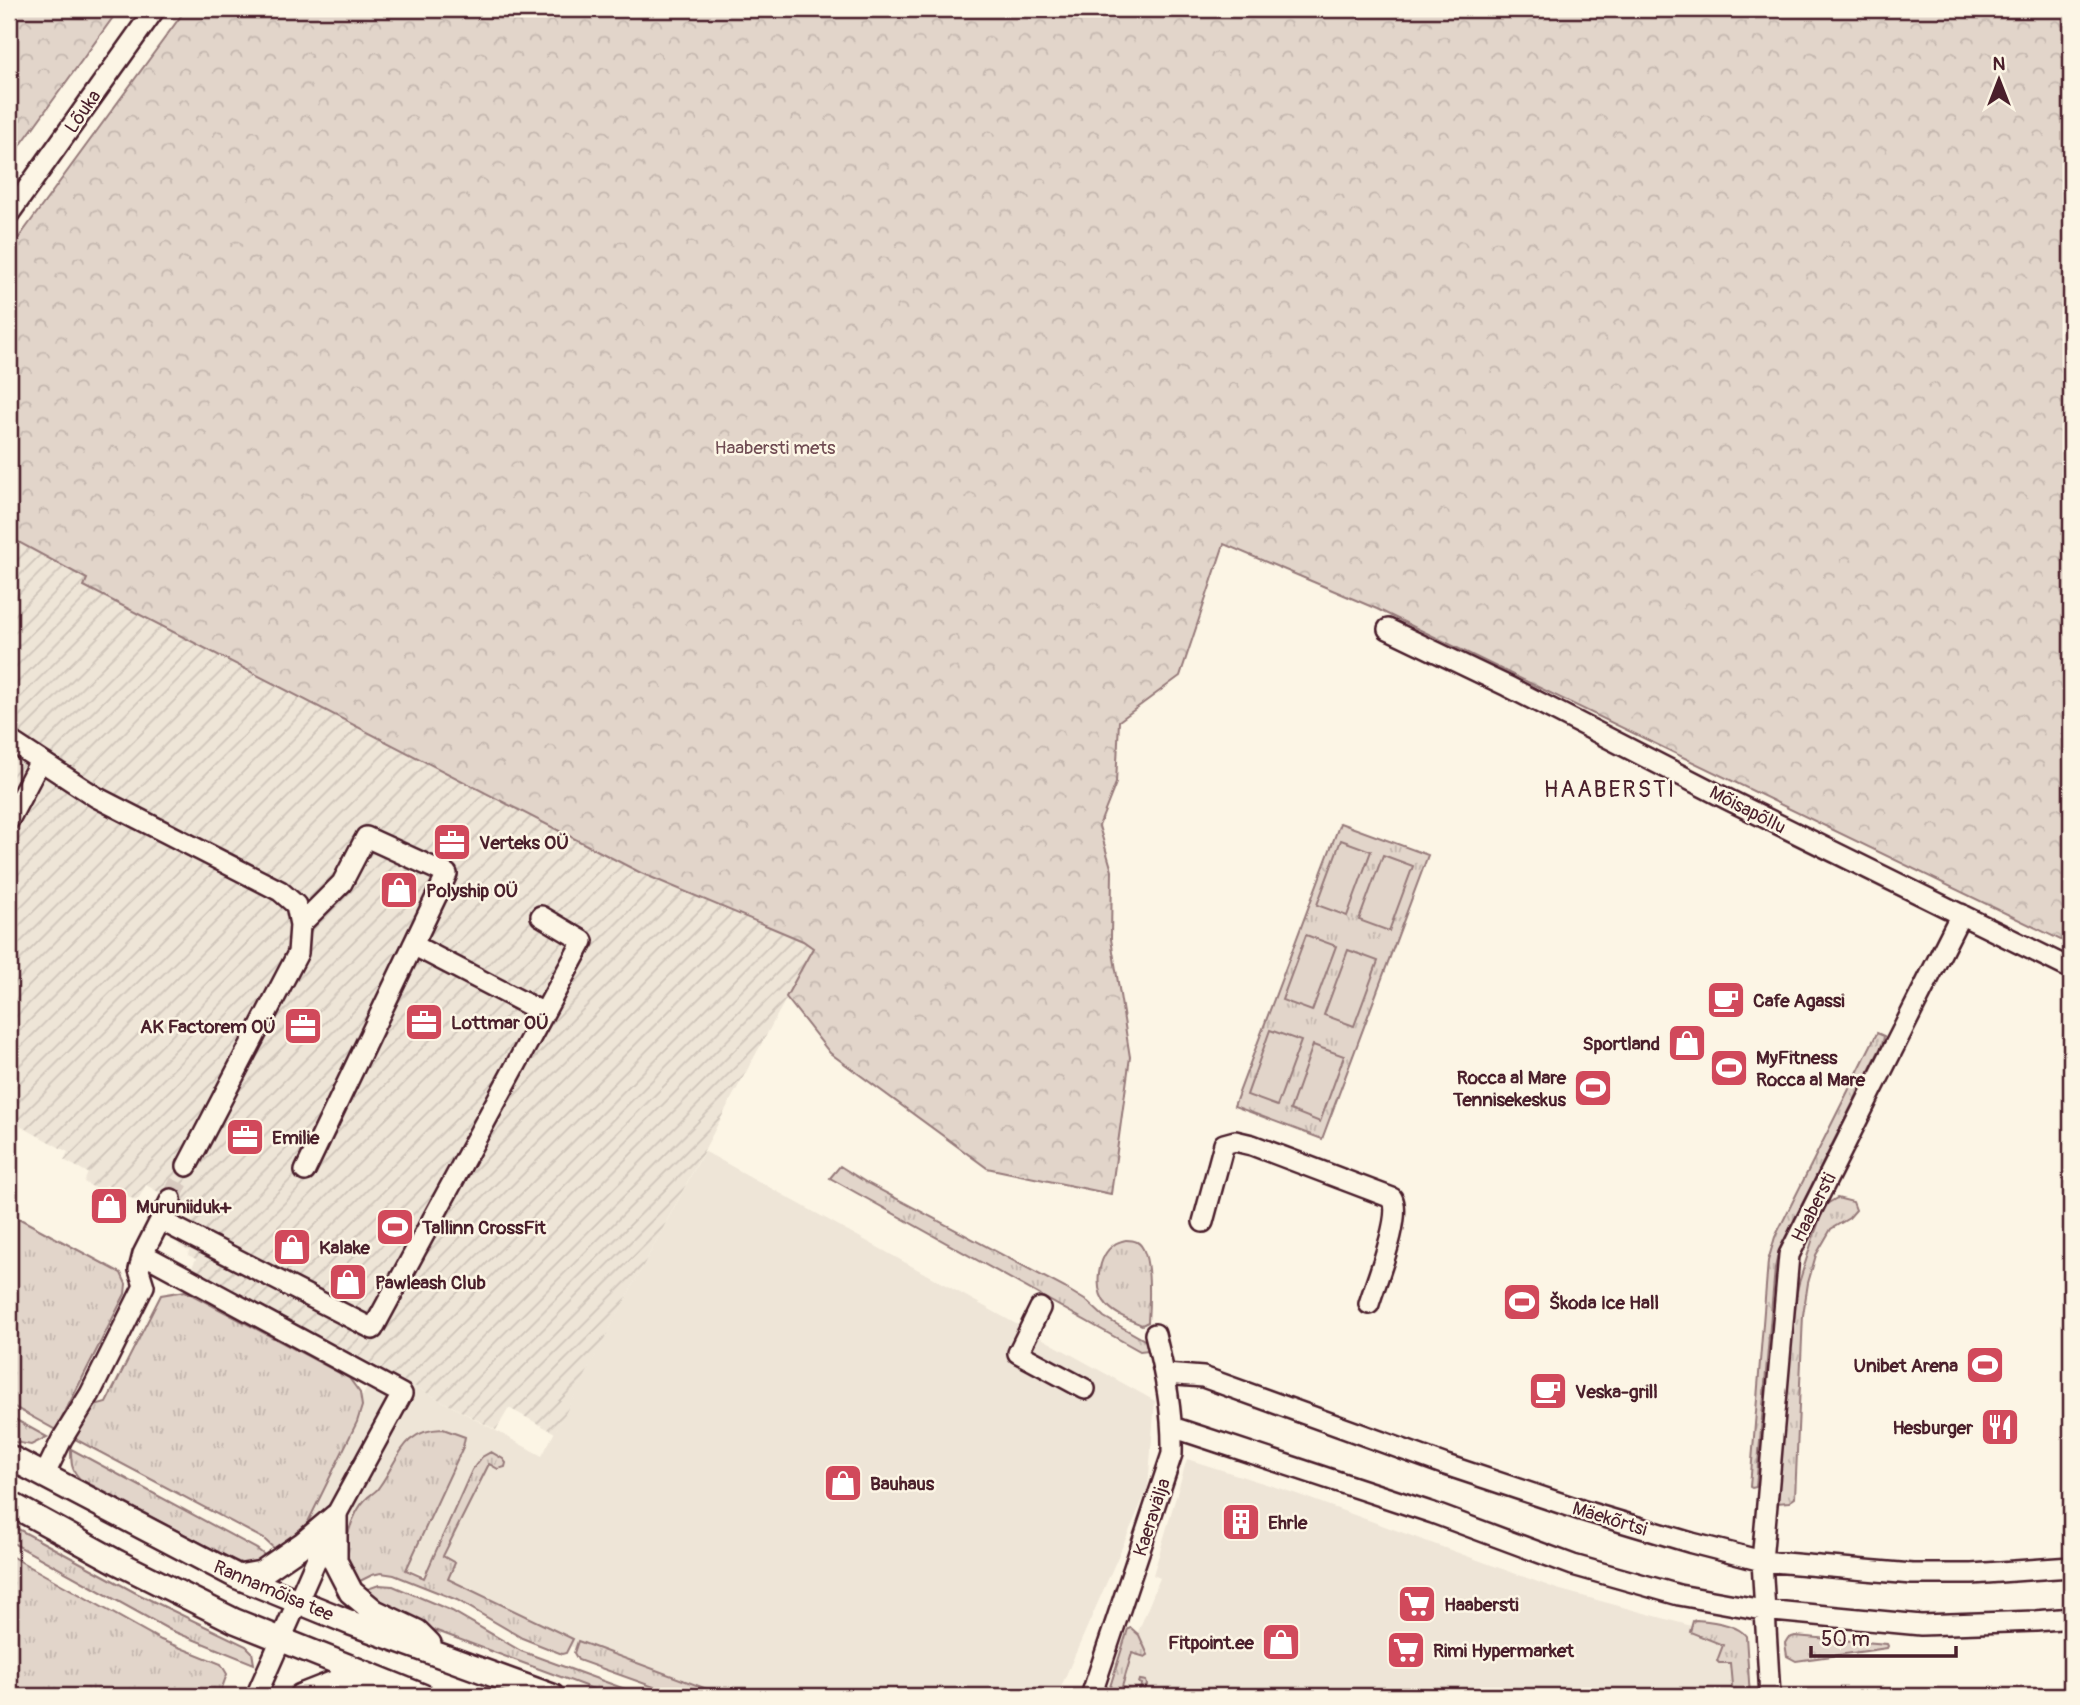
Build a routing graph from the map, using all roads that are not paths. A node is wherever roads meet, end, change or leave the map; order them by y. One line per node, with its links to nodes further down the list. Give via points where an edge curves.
1 (155, 9): 2 (street, Lõuka)
2 (9, 214)
3 (1388, 629): 7 (street, Mõisapõllu)
4 (9, 740): 5 (street)
5 (40, 761): 6 (street); 9 (street, via 96,797 280,891 296,905)
6 (9, 820)
7 (1961, 914): 11 (street, Mõisapõllu); 29 (street, Haabersti, via 1789,1255)
8 (541, 916): 12 (street, via 583,941)
9 (300, 925): 10 (street, via 342,883 366,837 447,874); 13 (street, via 298,953)
10 (413, 945): 12 (street); 14 (street)
11 (2071, 969)
12 (544, 1013): 16 (street, via 373,1329)
13 (187, 1166)
14 (305, 1171)
15 (171, 1199): 16 (street)
16 (160, 1220): 18 (street)
17 (1203, 1222): 19 (street, via 1223,1144 1235,1141 1392,1198 1395,1220)
18 (143, 1254): 26 (street, via 139,1270 144,1286); 28 (street, via 402,1394)
19 (1369, 1304)
20 (1040, 1308): 23 (street, via 1018,1353)
21 (1155, 1334): 22 (street, Kaeravälja)
22 (1166, 1374): 24 (street, Kaeravälja); 29 (street, Mäekõrtsi, via 1203,1377 1581,1510)
23 (1085, 1389)
24 (1172, 1427): 33 (street, via 1573,1564 1679,1595); 42 (street, Kaeravälja, via 1172,1454)
25 (9, 1457): 26 (main road, Rannamõisa tee)
26 (44, 1476): 31 (main road, Rannamõisa tee)
27 (9, 1503): 35 (main road, via 128,1568)
28 (335, 1517): 31 (main road, via 261,1573); 32 (street); 36 (main road, via 335,1561 351,1592 375,1612 417,1632)
29 (1762, 1561): 30 (street, Mäekõrtsi, via 1912,1574); 33 (street, Haabersti)
30 (2071, 1567)
31 (238, 1577): 32 (main road, Rannamõisa tee)
32 (297, 1602): 35 (street); 36 (main road, Rannamõisa tee)
33 (1763, 1610): 34 (street, via 1921,1625); 43 (street, Haabersti)
34 (2071, 1618)
35 (280, 1639): 37 (main road); 38 (street)
36 (441, 1657): 41 (main road, Rannamõisa tee)
37 (384, 1681): 39 (main road, via 334,1683); 40 (main road)
38 (256, 1696)
39 (301, 1696)
40 (422, 1696)
41 (552, 1696)
42 (1091, 1696)
43 (1770, 1696)

